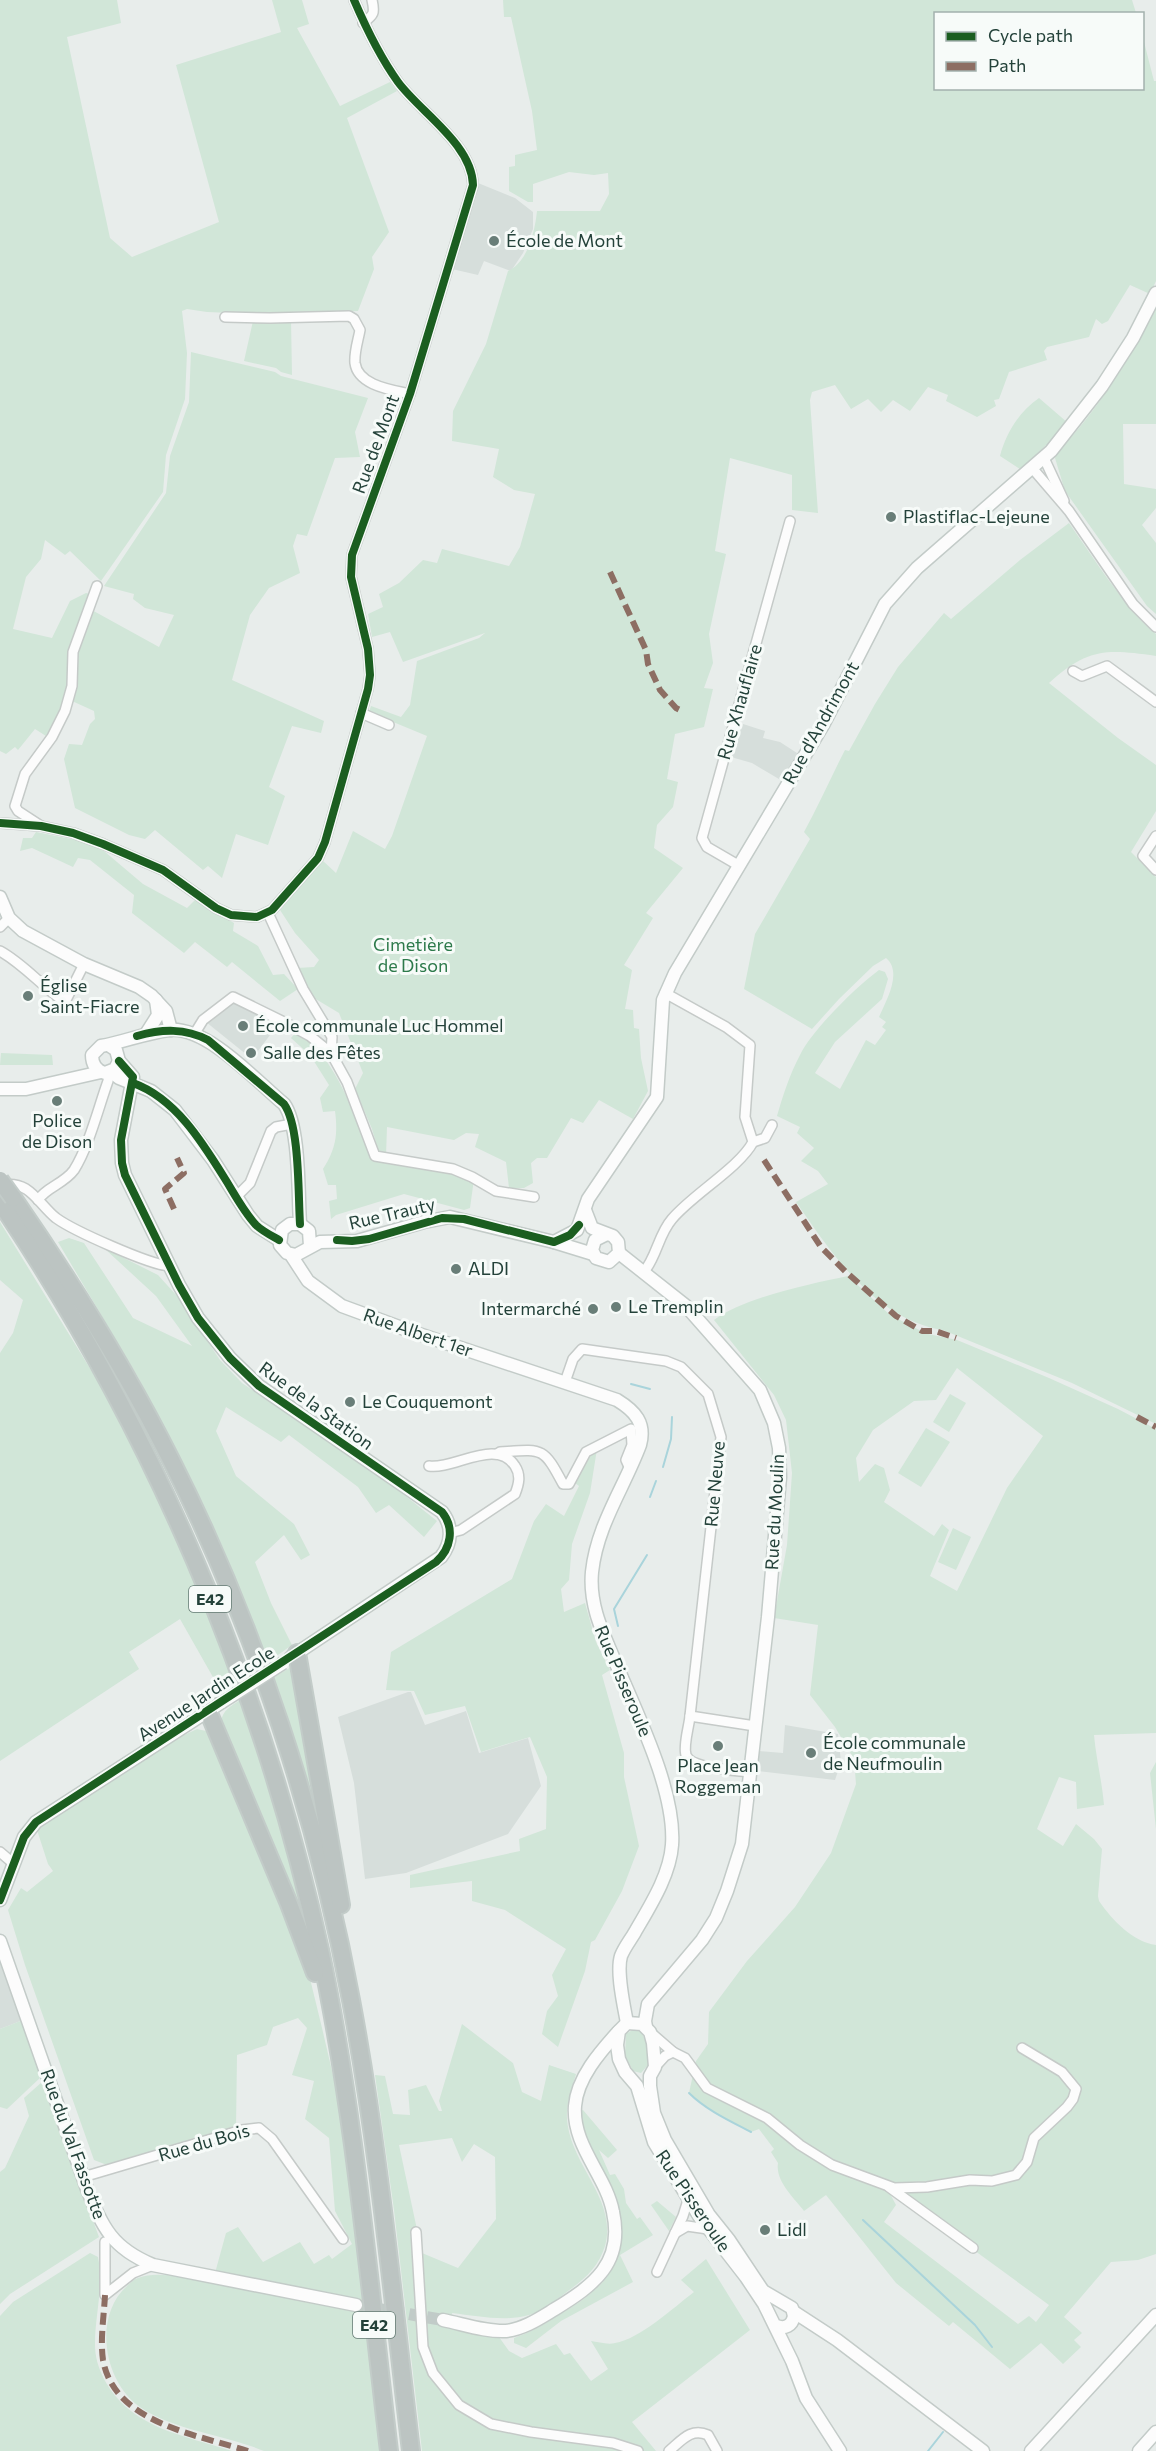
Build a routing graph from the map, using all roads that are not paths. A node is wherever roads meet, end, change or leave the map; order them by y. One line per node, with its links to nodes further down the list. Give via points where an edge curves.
1 (354, 0): 3 (street, Rue de Mont)
2 (372, 0): 3 (street, via 375,12)
3 (363, 23): 6 (street, Rue de Mont, via 398,82 455,144 473,176 443,291)
4 (1156, 293): 7 (main road, Rue d'Andrimont, via 1102,386)
5 (225, 316): 6 (street, Rue de Mont, via 349,316 360,330 355,354 358,372 381,387)
6 (410, 394): 15 (street, Rue de Mont, via 352,555 351,577 370,675)
7 (1044, 458): 8 (main road, Rue d'Andrimont); 9 (street)
8 (1033, 469): 9 (street); 20 (main road, Rue d'Andrimont, via 917,568 885,604 823,725)
9 (1069, 511): 12 (street, via 1133,604)
10 (790, 521): 20 (street, Rue Xhauflaire, via 702,838 707,847)
11 (98, 586): 18 (street, via 73,652 72,687 65,711 25,774 15,806)
12 (1156, 627)
13 (1073, 671): 14 (street, via 1082,676 1107,666)
14 (1156, 702)
15 (362, 713): 16 (street); 23 (street, Rue de Mont, via 326,842 318,858)
16 (389, 725)
17 (0, 823): 18 (street)
18 (41, 826): 23 (street, via 73,833 147,862 223,912 244,917)
19 (1156, 836): 21 (street, via 1143,856)
20 (738, 865): 27 (main road, Rue d'Andrimont)
21 (1156, 870)
22 (0, 897): 24 (main road)
23 (268, 913): 33 (street, via 303,989 332,1037)
24 (5, 923): 26 (main road)
25 (0, 951): 26 (street, via 65,1002)
26 (84, 964): 28 (main road, via 139,987)
27 (665, 993): 43 (street, via 750,1045 745,1117); 50 (main road, Rue d'Andrimont, via 660,1018 657,1097 594,1190)
28 (155, 999): 29 (main road, via 166,1011); 30 (main road, via 158,1015)
29 (171, 1030): 30 (main road); 31 (main road)
30 (146, 1034): 32 (main road)
31 (195, 1034): 33 (street, via 203,1020 232,997 310,1036); 42 (main road, via 208,1040 284,1104)
32 (110, 1046): 34 (main road, via 97,1048); 35 (main road, via 118,1053)
33 (331, 1053): 47 (street, via 347,1082 375,1156 453,1169 496,1191)
34 (92, 1060): 36 (main road, via 96,1069); 37 (main road)
35 (119, 1061): 36 (main road); 38 (main road, via 132,1074)
36 (110, 1073): 37 (main road); 38 (main road); 40 (main road, Rue de la Station); 48 (street, via 74,1170)
37 (62, 1079): 39 (main road, via 26,1089)
38 (133, 1083): 40 (main road, Rue de la Station); 46 (main road, via 151,1091 175,1110)
39 (3, 1086)
40 (125, 1110): 60 (main road, Rue de la Station, via 121,1151 125,1175)
41 (772, 1125): 43 (street, via 765,1138)
42 (293, 1127): 46 (street, via 276,1127 272,1131 250,1184); 51 (main road)
43 (753, 1142): 61 (street, via 746,1154 665,1227)
44 (0, 1180): 49 (highway, E42, bridge)
45 (0, 1186): 48 (street, via 23,1187)
46 (236, 1197): 53 (main road, via 257,1226)
47 (534, 1197)
48 (38, 1200): 60 (street, via 68,1225 153,1264)
49 (5, 1202): 76 (highway, E42, via 74,1289 125,1374 208,1538 283,1734 328,1892); 77 (highway, E42, via 108,1381 221,1623 286,1817 316,1934)
50 (585, 1210): 52 (main road); 55 (main road, Rue d'Andrimont, via 577,1230)
51 (305, 1228): 53 (main road, via 285,1226); 54 (main road, Rue Trauty); 56 (main road)
52 (600, 1238): 55 (main road, Rue Trauty); 57 (main road, via 613,1236); 58 (main road)
53 (279, 1240): 59 (main road)
54 (337, 1240): 55 (main road, Rue Trauty, via 357,1241 450,1217); 56 (main road, Rue Trauty)
55 (556, 1242): 58 (main road, Rue Trauty)
56 (310, 1246): 59 (main road, Rue Trauty)
57 (619, 1253): 58 (main road, via 609,1262 600,1261); 61 (main road, Rue du Moulin)
58 (593, 1254)
59 (291, 1255): 62 (main road, Rue Albert 1er, via 308,1281 342,1306)
60 (170, 1266): 66 (main road, Rue de la Station, via 198,1318 242,1370 441,1512 448,1520)
61 (646, 1269): 70 (main road, Rue du Moulin, via 740,1364 760,1390 774,1423 780,1478)
62 (565, 1382): 65 (main road, Rue Pisseroule, via 632,1409 641,1423 643,1436); 69 (street, Rue Neuve, via 573,1359 582,1349 666,1361 681,1367 708,1394 721,1437)
63 (497, 1454): 64 (street, via 439,1468); 65 (street, via 539,1450 563,1484 569,1484 586,1452 631,1429 632,1445 627,1460); 66 (street, via 517,1469 519,1485 515,1494)
64 (429, 1466)
65 (630, 1469): 78 (main road, Rue Pisseroule, via 602,1530 592,1571 592,1592 596,1618 652,1750 672,1818 672,1846 663,1879 622,1955)
66 (450, 1533): 67 (main road, Avenue Jardin Ecole, via 445,1552 436,1562)
67 (290, 1658): 68 (main road, Avenue Jardin Ecole, bridge); 76 (highway, via 341,1902)
68 (215, 1706): 73 (main road, Avenue Jardin Ecole, via 36,1822 24,1837); 77 (highway)
69 (690, 1716): 70 (street); 71 (street, via 686,1750 691,1762)
70 (755, 1726): 71 (main road)
71 (750, 1772): 79 (main road, via 742,1844 727,1891 702,1940 648,2004)
72 (0, 1852): 73 (street)
73 (14, 1863): 74 (main road, Avenue Jardin Ecole)
74 (0, 1900)
75 (0, 1941): 86 (main road, Rue du Val Fassotte)
76 (351, 1998): 108 (highway, E42, via 375,2148)
77 (334, 2027): 107 (highway, E42, via 358,2188)
78 (623, 2027): 79 (main road, via 637,2022); 82 (main road, Rue Pisseroule, via 617,2045); 83 (main road)
79 (648, 2030): 81 (street); 84 (main road, Rue Pisseroule, via 655,2051)
80 (1022, 2048): 87 (street, via 1062,2072 1076,2090 1067,2107 1034,2138 1027,2162 1016,2175 927,2187 894,2188)
81 (673, 2052): 84 (street); 87 (street, via 685,2058 707,2088 767,2118 820,2158)
82 (621, 2065): 83 (main road, via 609,2059); 85 (main road, Rue Pisseroule)
83 (591, 2067): 102 (main road, via 580,2084 575,2121 613,2210 615,2236 610,2259 590,2286 520,2328 497,2331)
84 (652, 2071): 85 (main road, via 642,2080); 97 (main road, Rue Pisseroule, via 650,2091 657,2121 676,2160 709,2216 764,2291)
85 (634, 2079): 88 (main road, Rue Pisseroule, via 654,2142)
86 (83, 2177): 92 (street, Rue du Bois, via 259,2128 272,2139); 95 (main road, Rue du Val Fassotte, via 102,2226 111,2238)
87 (885, 2184): 94 (street)
88 (688, 2200): 89 (main road, Rue Pisseroule); 91 (street)
89 (708, 2229): 91 (street, via 687,2226); 100 (main road, Rue Pisseroule, via 746,2277)
90 (416, 2232): 109 (street, via 423,2347 434,2373 459,2405 491,2424 613,2443)
91 (675, 2233): 96 (street)
92 (343, 2239)
93 (105, 2242): 95 (street, via 105,2295 133,2273)
94 (974, 2248)
95 (153, 2265): 98 (main road, Rue du Val Fassotte)
96 (657, 2272)
97 (783, 2303): 99 (main road); 100 (main road, via 772,2306)
98 (356, 2305)
99 (794, 2312): 103 (main road); 113 (main road)
100 (769, 2315): 104 (main road)
101 (1156, 2315): 114 (main road)
102 (443, 2320)
103 (790, 2325): 104 (main road); 105 (main road, via 790,2340)
104 (776, 2326): 105 (main road)
105 (813, 2407): 112 (main road)
106 (1156, 2432): 115 (main road)
107 (389, 2451)
108 (411, 2451)
109 (638, 2451)
110 (669, 2451): 111 (street, via 689,2434 698,2432 708,2435)
111 (717, 2451)
112 (840, 2451)
113 (983, 2451)
114 (1031, 2451)
115 (1139, 2451)

